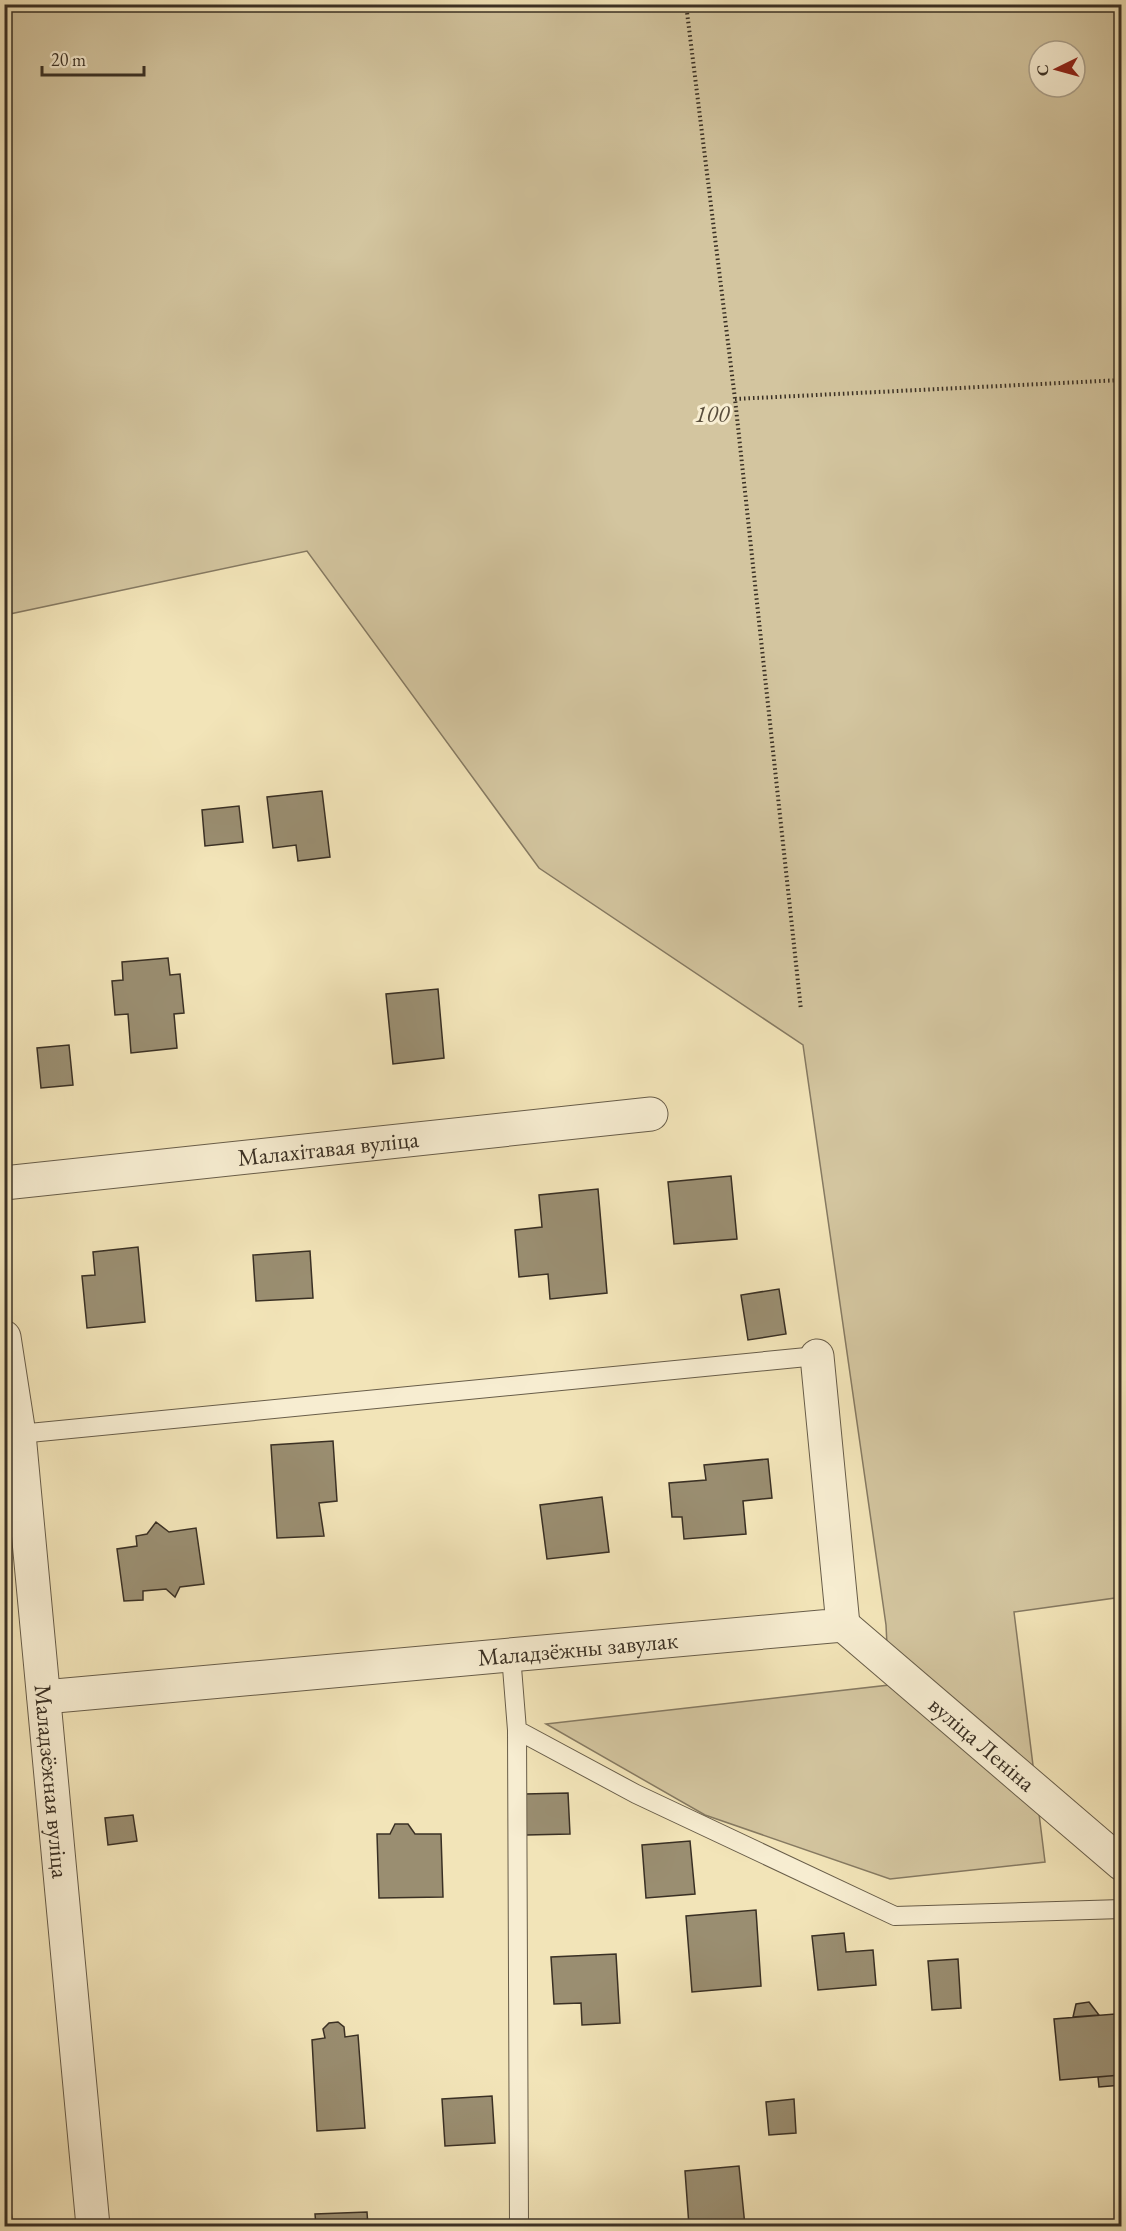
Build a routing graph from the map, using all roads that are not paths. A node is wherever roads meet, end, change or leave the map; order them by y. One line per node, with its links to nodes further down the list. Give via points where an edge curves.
1 (651, 1114): 2 (street, Малахітавая вуліца)
2 (4, 1183)
3 (4, 1337): 5 (street, Маладзёжная вуліца)
4 (817, 1356): 5 (lane); 6 (street)
5 (19, 1434): 8 (street, Маладзёжная вуліца)
6 (843, 1625): 7 (street, Маладзёжны завулак); 10 (street, вуліца Леніна)
7 (511, 1655): 8 (street, Маладзёжны завулак); 9 (lane)
8 (44, 1697): 12 (street, Маладзёжная вуліца)
9 (517, 1730): 11 (lane, via 636,1794 895,1916); 13 (lane)
10 (1122, 1864)
11 (1122, 1909)
12 (93, 2226)
13 (519, 2226)

